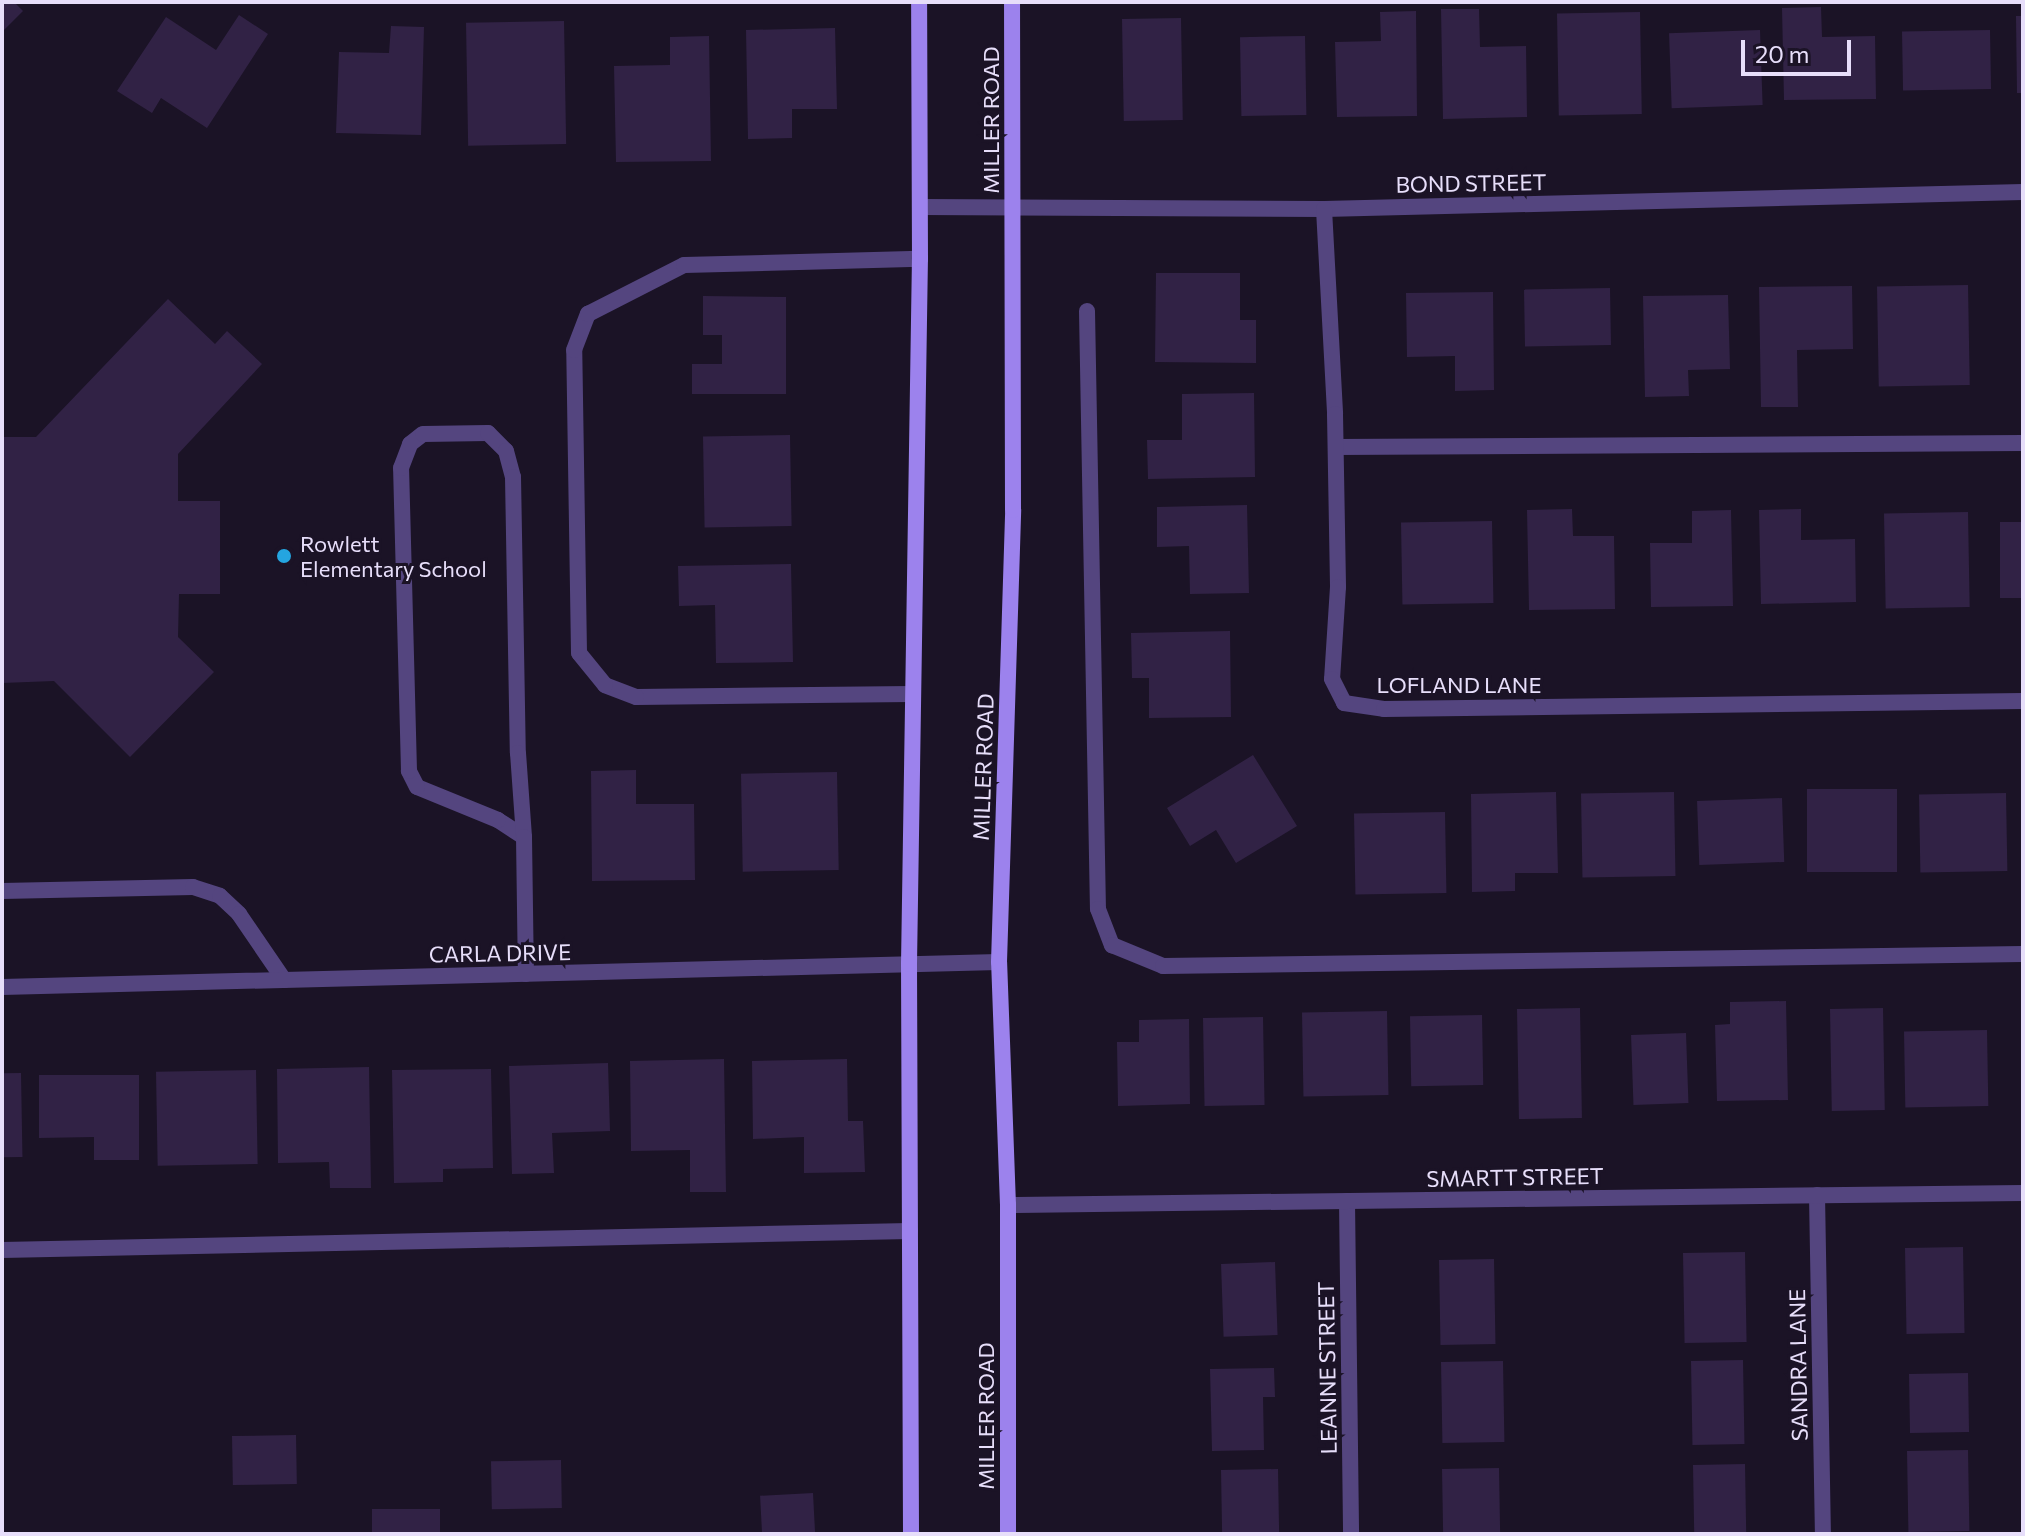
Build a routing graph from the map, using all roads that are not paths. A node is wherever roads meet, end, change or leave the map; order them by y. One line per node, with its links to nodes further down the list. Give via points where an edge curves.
1 (919, 2): 5 (main road)
2 (1012, 2): 4 (main road, MILLER ROAD)
3 (2023, 192): 6 (street, BOND STREET)
4 (1014, 206): 5 (street, BOND STREET); 6 (street, BOND STREET); 16 (main road, MILLER ROAD, via 1013,510)
5 (920, 207): 7 (main road)
6 (1324, 209): 10 (street, LOFLAND LANE)
7 (920, 259): 11 (main road); 11 (street, via 684,265 588,314 574,350 579,653 605,685 636,697)
8 (1087, 311): 15 (street, via 1098,909 1112,945 1163,966)
9 (2023, 443): 10 (street)
10 (1336, 447): 12 (street, LOFLAND LANE, via 1338,587 1332,679 1344,703 1384,709)
11 (912, 694): 17 (main road)
12 (2023, 701)
13 (524, 837): 13 (street, via 513,477 506,451 488,433 423,434 410,444 401,468 409,771 417,787 498,820); 18 (street)
14 (2, 891): 19 (street, via 193,887 220,896 239,914)
15 (2023, 954)
16 (999, 962): 17 (street, CARLA DRIVE); 24 (main road, MILLER ROAD)
17 (909, 964): 18 (street, CARLA DRIVE); 25 (main road)
18 (526, 974): 19 (street, CARLA DRIVE)
19 (284, 980): 20 (street, CARLA DRIVE)
20 (2, 987)
21 (2023, 1193): 22 (street, SMARTT STREET)
22 (1817, 1195): 23 (street, SMARTT STREET); 30 (street, SANDRA LANE)
23 (1347, 1201): 24 (street, SMARTT STREET); 29 (street, LEANNE STREET)
24 (1008, 1205): 28 (main road, MILLER ROAD)
25 (910, 1231): 26 (street); 27 (main road)
26 (2, 1250)
27 (911, 1534)
28 (1008, 1534)
29 (1351, 1534)
30 (1823, 1534)

